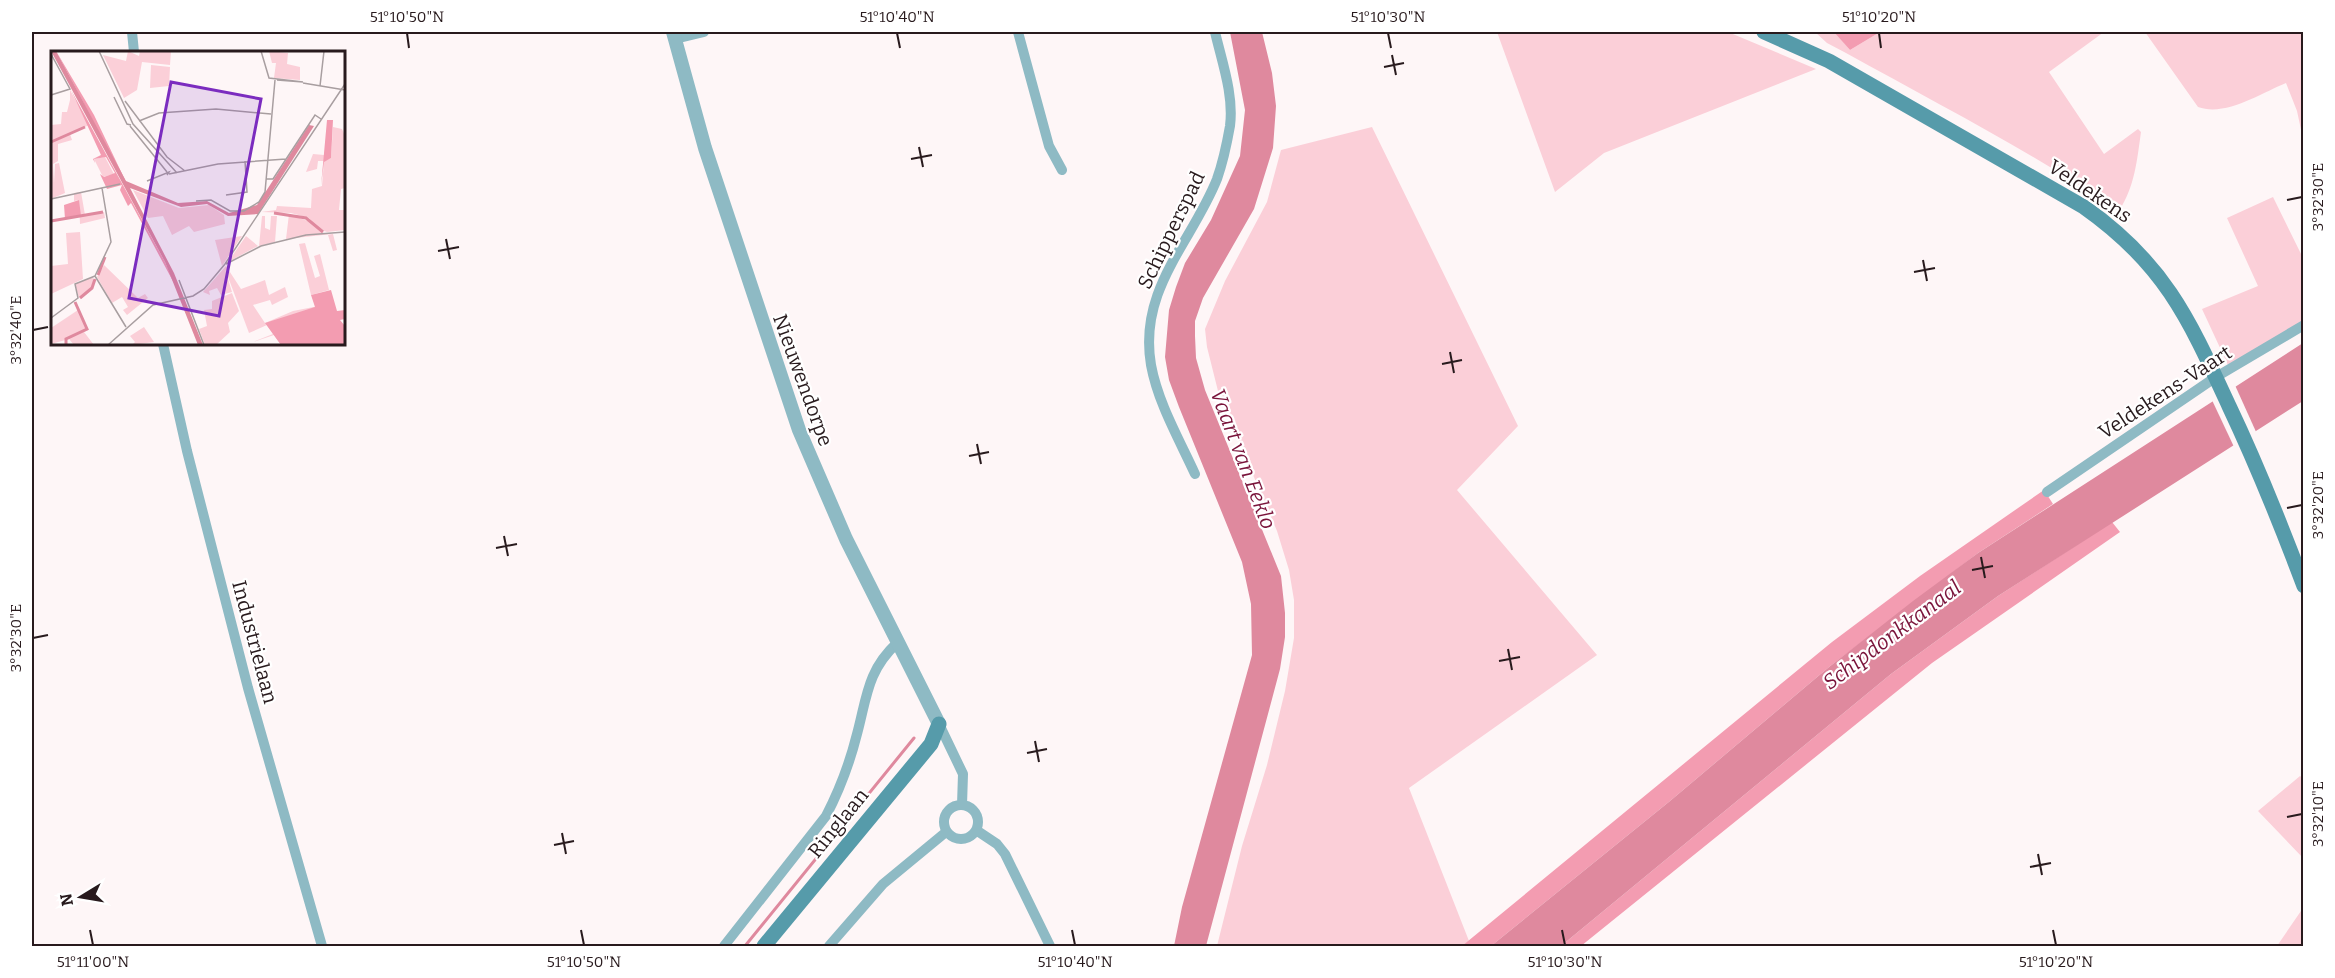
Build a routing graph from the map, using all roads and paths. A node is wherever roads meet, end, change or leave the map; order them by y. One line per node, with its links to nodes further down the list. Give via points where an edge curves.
1 (132, 32): 8 (street)
2 (704, 32): 6 (street)
3 (1018, 32): 9 (street, via 1049,146)
4 (1215, 32): 13 (street, Schipperspad, via 1230,96 1225,152 1217,179 1160,285 1150,322 1150,363 1158,392)
5 (1764, 32): 7 (main road, Veldekens)
6 (674, 35): 16 (street, Nieuwendorpe, via 705,148 799,430 836,518)
7 (1783, 35): 12 (main road, Veldekens, via 2110,225 2151,266 2177,300)
8 (134, 51)
9 (1062, 170)
10 (2304, 325): 12 (street, Veldekens-Vaart)
11 (163, 345): 21 (street, Industrielaan, via 248,688)
12 (2217, 380): 14 (street, Veldekens-Vaart); 15 (main road, Veldekens, via 2250,450)
13 (1195, 474)
14 (2047, 492)
15 (2304, 586)
16 (897, 643): 17 (street, Nieuwendorpe); 22 (street, Ringlaan, via 875,669 857,735 826,816)
17 (939, 724): 18 (street, via 963,774); 23 (main road, Ringlaan, via 931,744)
18 (962, 805): 19 (street, via 974,811); 20 (street, via 947,811)
19 (976, 830): 20 (street, via 961,839); 25 (street, via 1005,854)
20 (946, 832): 24 (street, via 883,884)
21 (322, 946)
22 (724, 946)
23 (764, 946)
24 (829, 946)
25 (1050, 946)

